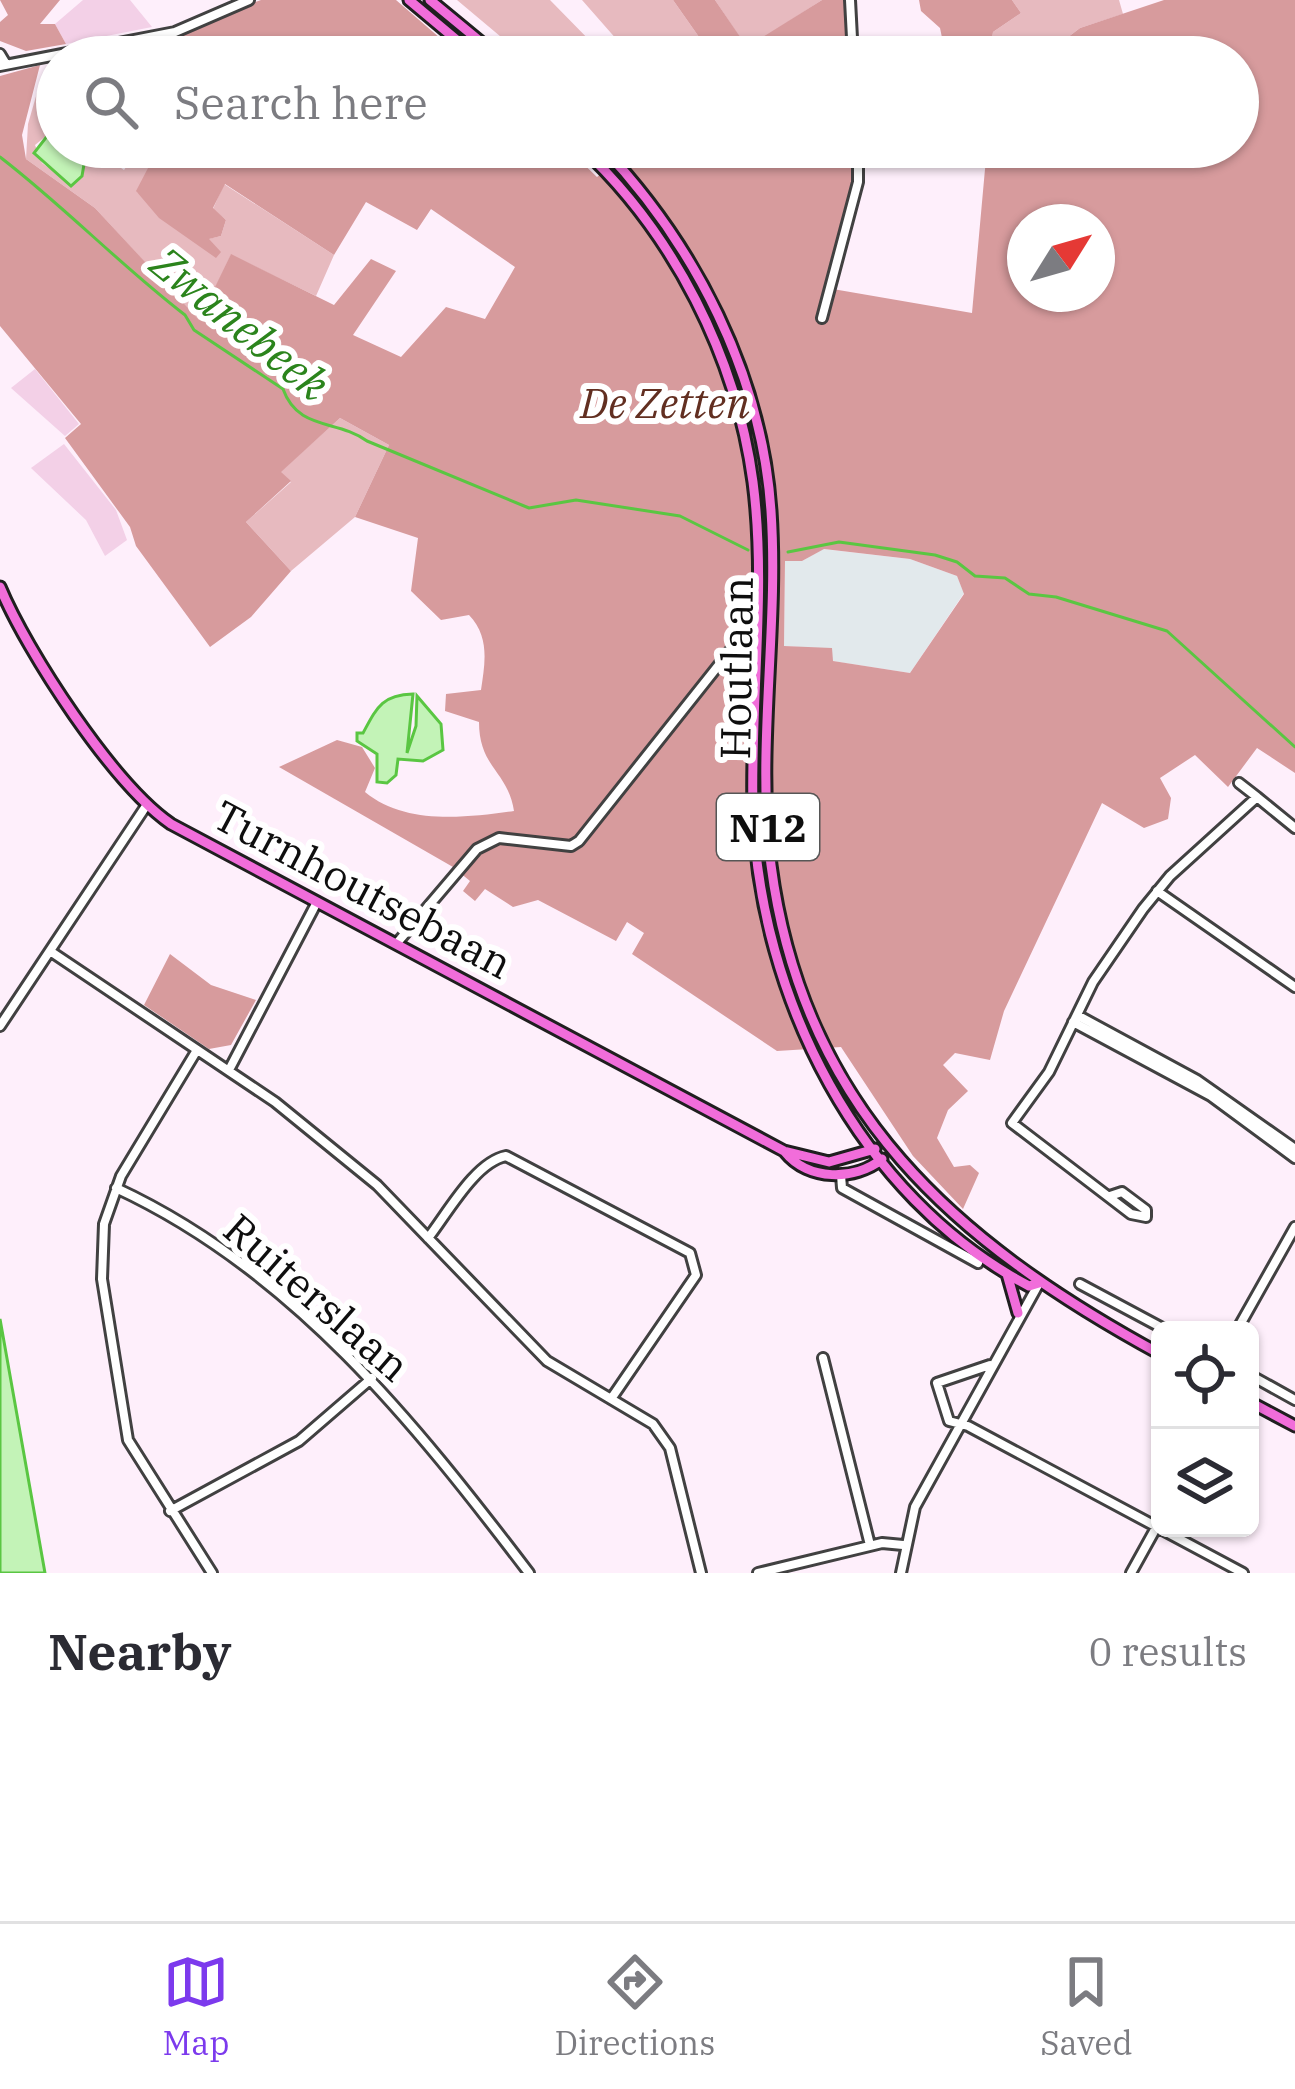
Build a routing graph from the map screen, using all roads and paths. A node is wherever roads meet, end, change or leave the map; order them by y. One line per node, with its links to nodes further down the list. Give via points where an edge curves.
1 (249, 0): 5 (street)
2 (409, 0): 6 (main road)
3 (430, 0): 7 (main road)
4 (850, 0): 8 (street)
5 (154, 36)
6 (452, 36)
7 (474, 36)
8 (852, 36)
9 (0, 54): 11 (street)
10 (36, 59): 11 (street)
11 (3, 65)
12 (600, 168): 34 (main road, Houtlaan / N12, via 675,263 737,406 757,514 753,808 760,891 777,963 814,1054)
13 (618, 168): 31 (main road, Houtlaan / N12, via 686,256 749,400 771,511 767,806 780,916 817,1028)
14 (858, 168): 15 (street)
15 (822, 318)
16 (0, 587): 20 (main road, Turnhoutsebaan, via 21,633)
17 (733, 647): 24 (street, via 579,841 489,842)
18 (1239, 783): 19 (street)
19 (1257, 797): 21 (street); 22 (street)
20 (146, 806): 23 (main road, Turnhoutsebaan); 25 (street)
21 (1295, 828)
22 (1157, 891): 26 (street); 27 (street)
23 (317, 902): 24 (main road, Turnhoutsebaan); 30 (street)
24 (397, 943): 32 (main road, Turnhoutsebaan)
25 (50, 951): 28 (street); 29 (street)
26 (1295, 987)
27 (1075, 1019): 33 (street, via 1213,1094); 38 (street, via 1012,1123)
28 (0, 1027)
29 (201, 1052): 30 (street); 37 (street)
30 (226, 1068): 40 (street, via 357,1167)
31 (888, 1148): 34 (main road); 43 (main road, Houtlaan / N12, via 934,1199)
32 (784, 1150): 35 (main road, Turnhoutsebaan); 36 (main road, Turnhoutsebaan, via 808,1169)
33 (1295, 1154)
34 (877, 1155): 35 (main road); 36 (main road, via 866,1172); 42 (main road, Houtlaan / N12, via 943,1224)
35 (839, 1162): 36 (main road)
36 (841, 1175): 41 (street, Turnhoutsebaan, via 842,1188)
37 (116, 1188): 51 (street, Ruiterslaan, via 220,1247); 58 (street, via 103,1231 102,1279 122,1420)
38 (1110, 1196): 38 (street, via 1131,1214 1146,1217 1136,1200)
39 (1295, 1227): 46 (street)
40 (428, 1238): 53 (street, via 547,1361); 53 (street, via 494,1158 506,1156 690,1253 696,1275)
41 (978, 1263)
42 (1007, 1274): 43 (main road, Houtlaan / N12); 45 (main road)
43 (1039, 1283): 45 (street); 48 (main road, N12)
44 (1080, 1284): 47 (street)
45 (1018, 1313): 50 (street)
46 (1243, 1321)
47 (1151, 1322)
48 (1151, 1349)
49 (823, 1358): 62 (street)
50 (990, 1365): 56 (street); 56 (street, via 938,1383 949,1421)
51 (372, 1378): 58 (street, via 299,1441); 65 (street, Ruiterslaan)
52 (1259, 1380): 54 (street)
53 (611, 1399): 66 (street, via 663,1434)
54 (1295, 1400)
55 (1259, 1407): 57 (main road)
56 (958, 1423): 59 (street); 63 (street)
57 (1295, 1426)
58 (170, 1511): 64 (street)
59 (1151, 1523)
60 (1151, 1537): 69 (street)
61 (1177, 1537): 70 (street)
62 (870, 1545): 63 (street); 67 (street)
63 (903, 1545): 68 (street)
64 (212, 1573)
65 (529, 1573)
66 (701, 1573)
67 (758, 1573)
68 (901, 1573)
69 (1131, 1573)
70 (1243, 1573)

